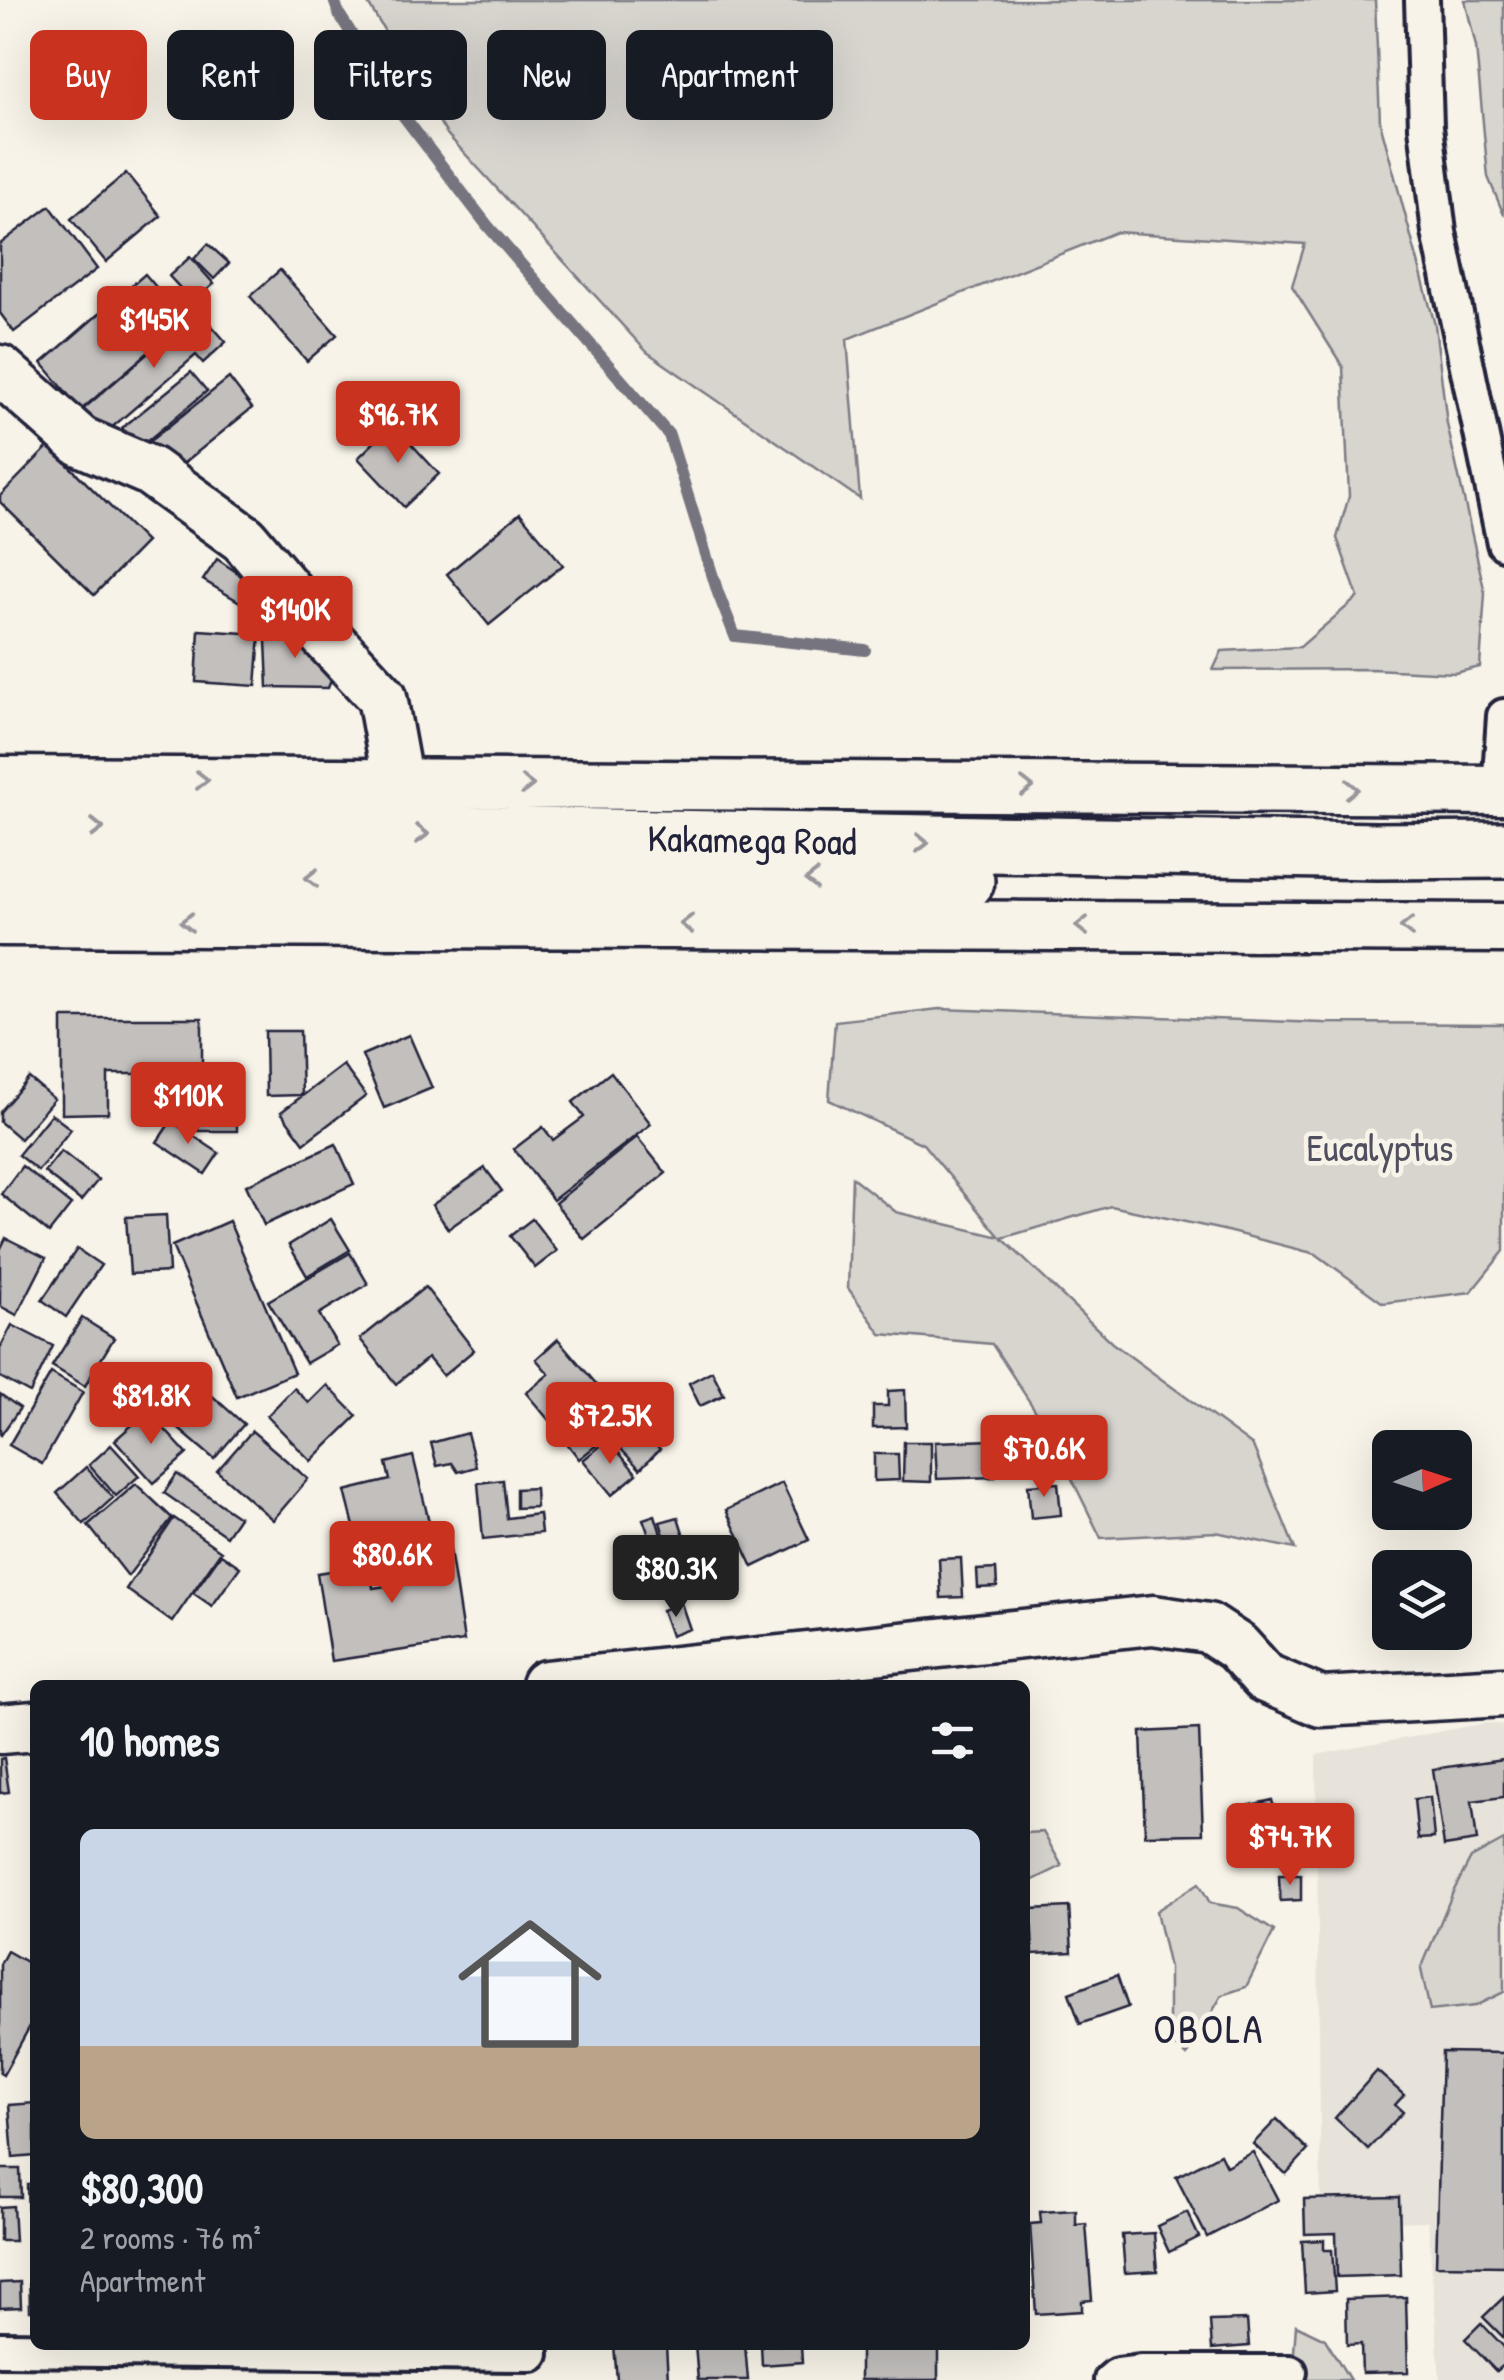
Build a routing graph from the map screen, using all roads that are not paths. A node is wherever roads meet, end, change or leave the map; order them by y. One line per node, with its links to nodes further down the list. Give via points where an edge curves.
1 (1422, 0): 3 (street, via 1426,128 1439,232)
2 (0, 370): 6 (street, via 80,441 150,472 244,539 382,697)
3 (1504, 543)
4 (1504, 716): 7 (street)
5 (0, 781): 6 (street, one-way to 6)
6 (398, 784): 7 (street, one-way to 7)
7 (1502, 790)
8 (0, 826): 9 (highway, Kakamega Road, one-way to 9)
9 (1504, 850)
10 (0, 876): 11 (highway, Kakamega Road, one-way to 10)
11 (1504, 884)
12 (0, 921): 13 (street, one-way to 12)
13 (1504, 928)
14 (593, 1680): 15 (street, via 1153,1620 1208,1628 1265,1678 1321,1702)
15 (1504, 1692)
16 (30, 1726): 17 (street)
17 (0, 1728)
18 (0, 2349): 19 (street)
19 (30, 2350)
20 (48, 2350): 21 (street)
21 (532, 2360)
22 (1290, 2372): 23 (street, via 1140,2372)
23 (1111, 2380)

